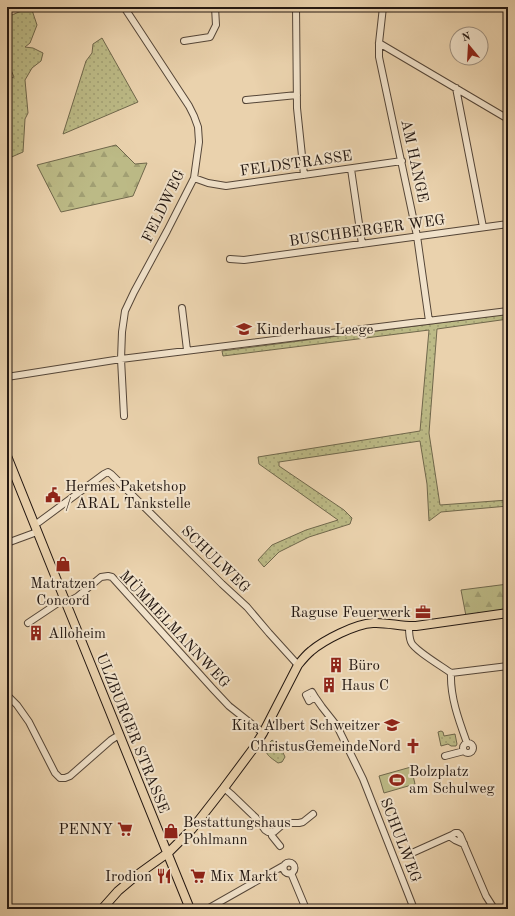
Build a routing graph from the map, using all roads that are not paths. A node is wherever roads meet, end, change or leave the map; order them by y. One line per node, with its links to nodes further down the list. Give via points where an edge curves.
1 (215, 7): 5 (street, via 216,25 210,37)
2 (296, 7): 8 (street)
3 (383, 7): 6 (street, AM HANGE)
4 (127, 8): 14 (street, FELDWEG, via 194,116 199,142)
5 (184, 41)
6 (379, 43): 7 (street); 11 (street, AM HANGE, via 379,56)
7 (456, 88): 10 (street); 16 (street)
8 (297, 95): 9 (street); 13 (street)
9 (246, 100)
10 (508, 118)
11 (402, 161): 12 (street, FELDSTRASSE); 17 (street, AM HANGE)
12 (351, 168): 13 (street, FELDSTRASSE); 18 (street)
13 (304, 175): 14 (street, FELDSTRASSE, via 226,186)
14 (194, 178): 24 (street, FELDWEG, via 125,311)
15 (508, 224): 16 (street, BUSCHBERGER WEG)
16 (483, 227): 17 (street, BUSCHBERGER WEG)
17 (417, 236): 18 (street, BUSCHBERGER WEG); 22 (street, AM HANGE)
18 (362, 244): 19 (street, BUSCHBERGER WEG, via 244,260)
19 (230, 259)
20 (182, 308): 23 (street)
21 (508, 311): 22 (street)
22 (429, 321): 23 (street)
23 (187, 350): 24 (street)
24 (121, 359): 25 (street); 26 (street, FELDWEG)
25 (7, 377)
26 (124, 416)
27 (7, 456): 28 (main road, ULZBURGER STRASSE)
28 (36, 528): 29 (street, SCHULWEG); 30 (main road, ULZBURGER STRASSE); 34 (street, SCHULWEG, via 39,522 108,472 246,607)
29 (7, 543)
30 (65, 601): 32 (street, MÜMMELMANNWEG); 39 (street, MÜMMELMANNWEG, via 77,597 101,577 112,577 213,690); 40 (main road, ULZBURGER STRASSE)
31 (508, 613): 33 (main road)
32 (28, 622)
33 (409, 627): 34 (main road, via 373,623 354,628 317,646); 36 (street, via 412,644)
34 (298, 665): 39 (main road)
35 (508, 666): 36 (street)
36 (451, 673): 41 (street, via 457,712 467,743 474,748 471,753 464,751)
37 (7, 695): 40 (street, via 29,722 60,778 70,776)
38 (315, 697): 54 (street, SCHULWEG, via 337,726 364,781)
39 (263, 733): 42 (main road)
40 (119, 735): 47 (main road, ULZBURGER STRASSE)
41 (445, 756)
42 (224, 788): 44 (street, via 265,830); 47 (main road, via 187,834)
43 (313, 814): 44 (street, via 303,822 282,825)
44 (271, 832): 45 (street)
45 (280, 846)
46 (412, 853): 55 (street, via 458,833 486,896)
47 (167, 854): 51 (main road, via 118,891); 52 (main road, ULZBURGER STRASSE)
48 (283, 866): 49 (street, via 286,873); 49 (street, via 288,862 292,863 295,868); 50 (street)
49 (291, 873): 53 (street)
50 (209, 908)
51 (102, 909)
52 (190, 909)
53 (306, 909)
54 (414, 909)
55 (497, 909)

